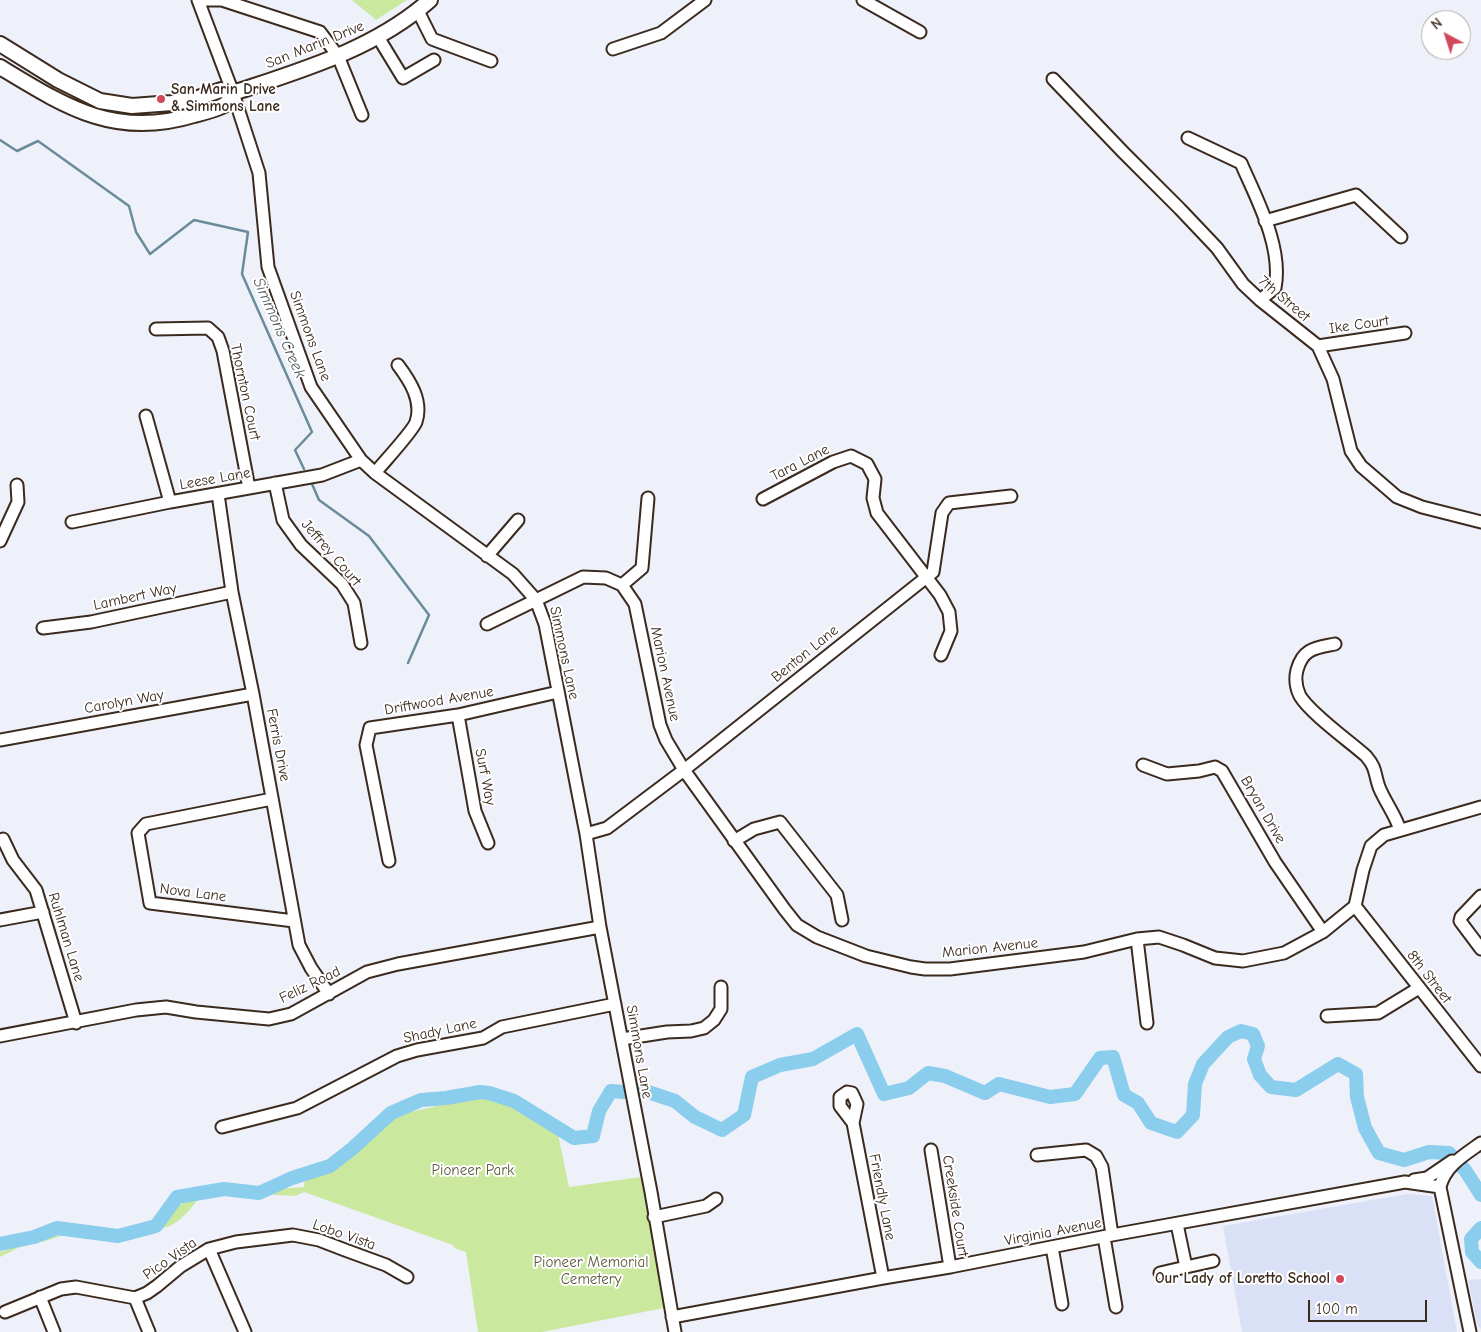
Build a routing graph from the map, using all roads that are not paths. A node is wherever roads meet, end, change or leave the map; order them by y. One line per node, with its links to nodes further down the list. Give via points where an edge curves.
1 (198, 0): 16 (street, Simmons Lane)
2 (203, 0): 11 (street, via 222,0 320,32)
3 (430, 0): 6 (main road, San Marin Drive)
4 (705, 0): 10 (street, via 661,33)
5 (863, 0): 7 (street)
6 (418, 11): 8 (main road, San Marin Drive); 13 (street, via 432,39)
7 (920, 32)
8 (378, 37): 11 (main road, San Marin Drive); 12 (street, via 403,78)
9 (0, 44): 16 (main road, San Marin Drive, via 58,80 100,101 132,106 152,105 192,100 221,90)
10 (614, 49)
11 (338, 56): 16 (main road, San Marin Drive); 17 (street)
12 (434, 60)
13 (491, 62)
14 (0, 67): 16 (main road, San Marin Drive, via 82,112 133,124 179,120 226,104)
15 (1053, 79): 21 (street, 7th Street, via 1180,208)
16 (233, 93): 27 (street, Simmons Lane, via 259,173 268,267 311,387)
17 (362, 115)
18 (1188, 138): 19 (street, via 1241,163)
19 (1265, 220): 20 (street, via 1356,195); 21 (street, via 1276,258 1277,278 1276,288)
20 (1401, 236)
21 (1260, 300): 24 (street, 7th Street)
22 (156, 329): 31 (street, Thornton Court, via 208,328 218,337)
23 (1405, 333): 24 (street, Ike Court)
24 (1318, 346): 38 (street, 7th Street, via 1333,379 1351,451 1360,466 1397,497 1422,507)
25 (398, 365): 28 (street, via 409,379 418,405 416,423)
26 (146, 416): 36 (street)
27 (361, 460): 28 (street, Simmons Lane); 29 (street, Leese Lane, via 322,476)
28 (375, 473): 41 (street, Simmons Lane)
29 (275, 483): 31 (street, Leese Lane); 48 (street, Jeffrey Court, via 283,520 301,545 342,584 354,603)
30 (17, 485): 40 (street, via 18,502)
31 (249, 488): 32 (street, Leese Lane)
32 (218, 494): 36 (street, Leese Lane); 44 (street, Ferris Drive)
33 (1010, 496): 42 (street, Benton Lane, via 950,503 942,513 933,572)
34 (648, 498): 43 (street, via 642,568)
35 (763, 499): 42 (street, Tara Lane, via 833,462 851,456 867,464 875,479 873,498 877,513)
36 (170, 502): 39 (street, Leese Lane)
37 (518, 520): 41 (street)
38 (1481, 520)
39 (72, 522)
40 (0, 541)
41 (487, 556): 45 (street, Simmons Lane, via 513,574)
42 (926, 578): 50 (street, via 949,612 951,631); 56 (street, Benton Lane)
43 (622, 585): 45 (street, via 606,578 583,577); 56 (street, Marion Avenue, via 635,604 660,725)
44 (232, 592): 47 (street, Lambert Way, via 91,622); 52 (street, Ferris Drive)
45 (536, 600): 46 (street); 51 (street, Simmons Lane, via 545,624)
46 (487, 624)
47 (43, 628)
48 (361, 643)
49 (1335, 644): 59 (street, via 1305,654 1296,673 1300,696 1371,762)
50 (941, 655)
51 (558, 692): 53 (street, Driftwood Avenue); 60 (street, Simmons Lane)
52 (253, 694): 54 (street, Carolyn Way); 57 (street, Ferris Drive)
53 (458, 715): 63 (street, Surf Way, via 475,811); 64 (street, Driftwood Avenue, via 370,728 366,745)
54 (0, 740)
55 (1143, 765): 72 (street, Bryan Drive, via 1166,774 1199,772 1215,767 1222,771 1275,862)
56 (684, 770): 60 (street, Benton Lane, via 607,828); 62 (street, Marion Avenue)
57 (272, 799): 70 (street, Ferris Drive); 70 (street, Nova Lane, via 146,824 138,833 150,903)
58 (1481, 807): 59 (street)
59 (1400, 830): 66 (street, via 1384,836 1372,846)
60 (586, 834): 71 (street, Simmons Lane)
61 (4, 839): 67 (street, Ruhlman Lane, via 13,860 36,890)
62 (734, 841): 69 (street, via 754,829 780,822 837,895); 73 (street, Marion Avenue, via 797,925 866,956 890,962 911,967 950,969 1084,952)
63 (488, 844)
64 (389, 862)
65 (1481, 896): 74 (street, via 1461,916 1460,922)
66 (1355, 906): 72 (street, Marion Avenue); 76 (street, 8th Street)
67 (43, 912): 68 (street); 80 (street, Ruhlman Lane)
68 (0, 920)
69 (842, 920)
70 (294, 921): 77 (street, Ferris Drive, via 299,945)
71 (600, 928): 77 (street, Feliz Road, via 383,968 367,972); 78 (street, Simmons Lane)
72 (1323, 932): 73 (street, Marion Avenue, via 1284,953 1243,961 1215,958 1159,937)
73 (1137, 940): 81 (street)
74 (1481, 949)
75 (721, 987): 83 (street, via 721,1009 704,1028)
76 (1419, 988): 79 (street, via 1378,1013); 84 (street, 8th Street)
77 (329, 994): 80 (street, Feliz Road, via 291,1014 269,1019 166,1007)
78 (615, 1004): 83 (street, Simmons Lane); 86 (street, Shady Lane, via 502,1027 483,1038 416,1050 397,1056 297,1108)
79 (1326, 1016)
80 (76, 1023): 82 (street, Feliz Road)
81 (1147, 1023)
82 (0, 1036)
83 (622, 1039): 94 (street, Simmons Lane)
84 (1481, 1066)
85 (853, 1123): 104 (street, Friendly Lane)
86 (222, 1127)
87 (1481, 1143): 90 (street)
88 (931, 1150): 100 (street, Creekside Court)
89 (1037, 1155): 96 (street, via 1086,1150 1096,1156 1102,1167)
90 (1451, 1163): 91 (street, via 1427,1178); 92 (street)
91 (1405, 1182): 92 (street, Virginia Avenue); 95 (street, Virginia Avenue)
92 (1440, 1187): 115 (street)
93 (716, 1199): 94 (street, via 706,1206)
94 (654, 1217): 110 (street, Simmons Lane)
95 (1177, 1224): 96 (street, Virginia Avenue); 101 (street)
96 (1108, 1236): 97 (street, Virginia Avenue); 108 (street)
97 (1052, 1247): 100 (street, Virginia Avenue); 107 (street)
98 (209, 1249): 103 (street, Lobo Vista, via 292,1235 319,1240 386,1265); 106 (street, Pico Vista); 113 (street, Pico Vista)
99 (1213, 1261): 101 (street)
100 (950, 1267): 104 (street, Virginia Avenue)
101 (1186, 1267): 102 (street)
102 (1160, 1273)
103 (407, 1277)
104 (883, 1278): 110 (street, Virginia Avenue)
105 (40, 1297): 106 (street, Pico Vista, via 69,1287); 109 (street, Pico Vista); 111 (street)
106 (135, 1298): 112 (street)
107 (1062, 1304)
108 (1116, 1307)
109 (5, 1312)
110 (672, 1317): 114 (street, Simmons Lane)
111 (54, 1332)
112 (149, 1332)
113 (245, 1332)
114 (675, 1332)
115 (1470, 1332)

